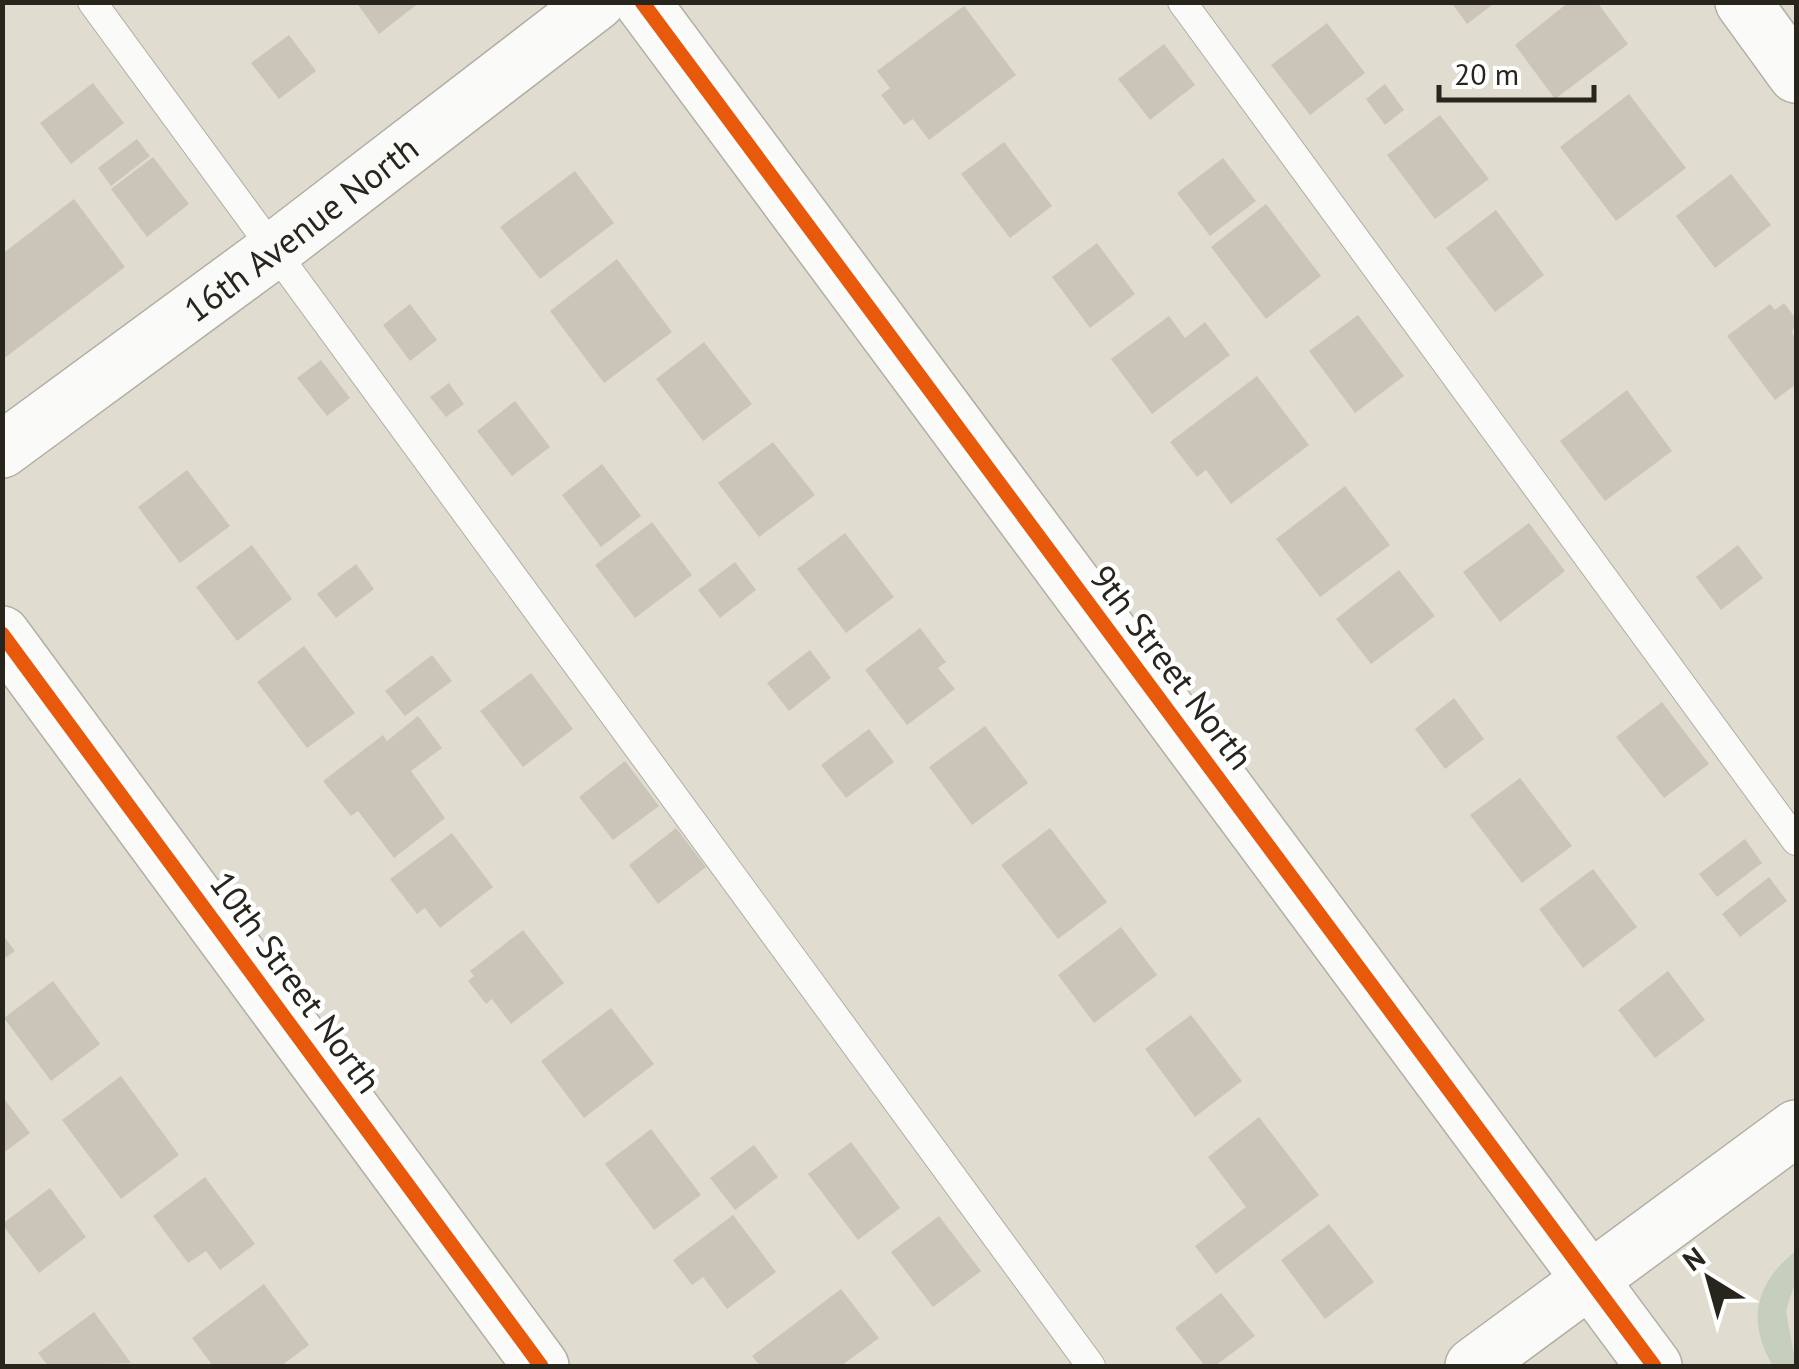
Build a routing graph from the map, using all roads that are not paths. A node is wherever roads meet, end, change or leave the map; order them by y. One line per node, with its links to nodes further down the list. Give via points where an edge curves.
1 (92, 2): 7 (lane)
2 (597, 2): 7 (street, 16th Avenue North)
3 (642, 2): 12 (street, 9th Street North)
4 (1182, 2): 10 (lane)
5 (1743, 2): 6 (street)
6 (1796, 76)
7 (273, 251): 8 (street, 16th Avenue North); 14 (lane)
8 (2, 450)
9 (2, 634): 13 (street, 10th Street North)
10 (1796, 841)
11 (1796, 1128): 12 (street)
12 (1590, 1280): 15 (street); 16 (street, 9th Street North)
13 (541, 1366)
14 (1092, 1366)
15 (1473, 1366)
16 (1654, 1366)

